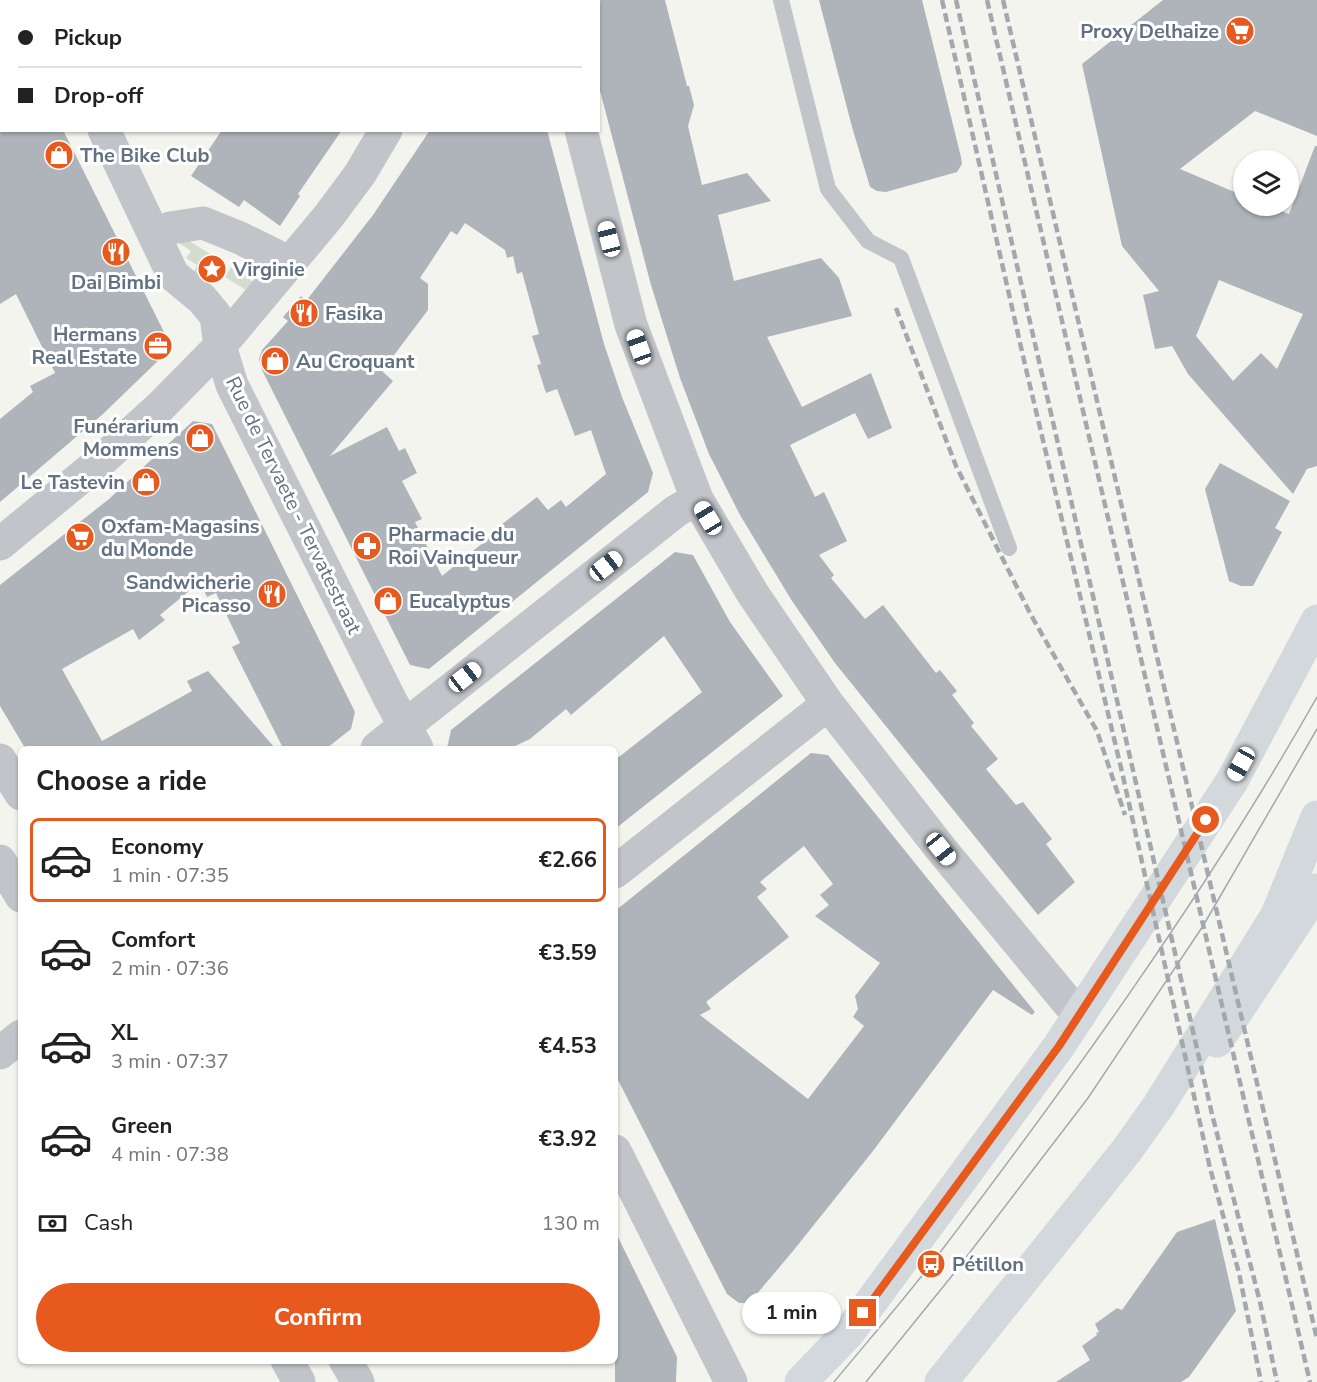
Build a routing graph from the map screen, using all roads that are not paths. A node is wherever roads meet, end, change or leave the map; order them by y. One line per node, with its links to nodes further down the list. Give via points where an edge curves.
1 (781, 0): 10 (lane, via 828,189 868,241 901,258)
2 (105, 132): 5 (street, Rue de Tervaete - Tervatestraat)
3 (385, 132): 6 (street, via 360,174)
4 (582, 132): 8 (street, via 631,325)
5 (154, 235): 6 (street, via 203,223); 7 (street, Rue de Tervaete - Tervatestraat, via 173,275 216,316)
6 (289, 262): 7 (street)
7 (220, 346): 9 (street, via 102,460); 13 (street, Rue de Tervaete - Tervatestraat, via 232,385)
8 (697, 499): 12 (street, via 753,594); 13 (street, via 676,511)
9 (0, 544)
10 (1009, 549)
11 (1317, 621): 23 (main road, via 1232,781)
12 (828, 704): 19 (street); 23 (street)
13 (410, 737): 14 (street)
14 (383, 746)
15 (0, 760): 16 (street)
16 (18, 789)
17 (1317, 817): 22 (main road)
18 (0, 861): 21 (street)
19 (618, 870)
20 (1317, 890): 22 (main road)
21 (18, 891)
22 (1279, 930): 33 (main road, via 1120,1159)
23 (1079, 1016): 32 (main road, via 849,1332)
24 (18, 1038): 25 (street)
25 (0, 1053)
26 (618, 1157): 31 (street)
27 (290, 1364): 29 (street)
28 (347, 1364): 30 (street)
29 (299, 1382)
30 (358, 1382)
31 (731, 1382)
32 (801, 1382)
33 (941, 1382)

